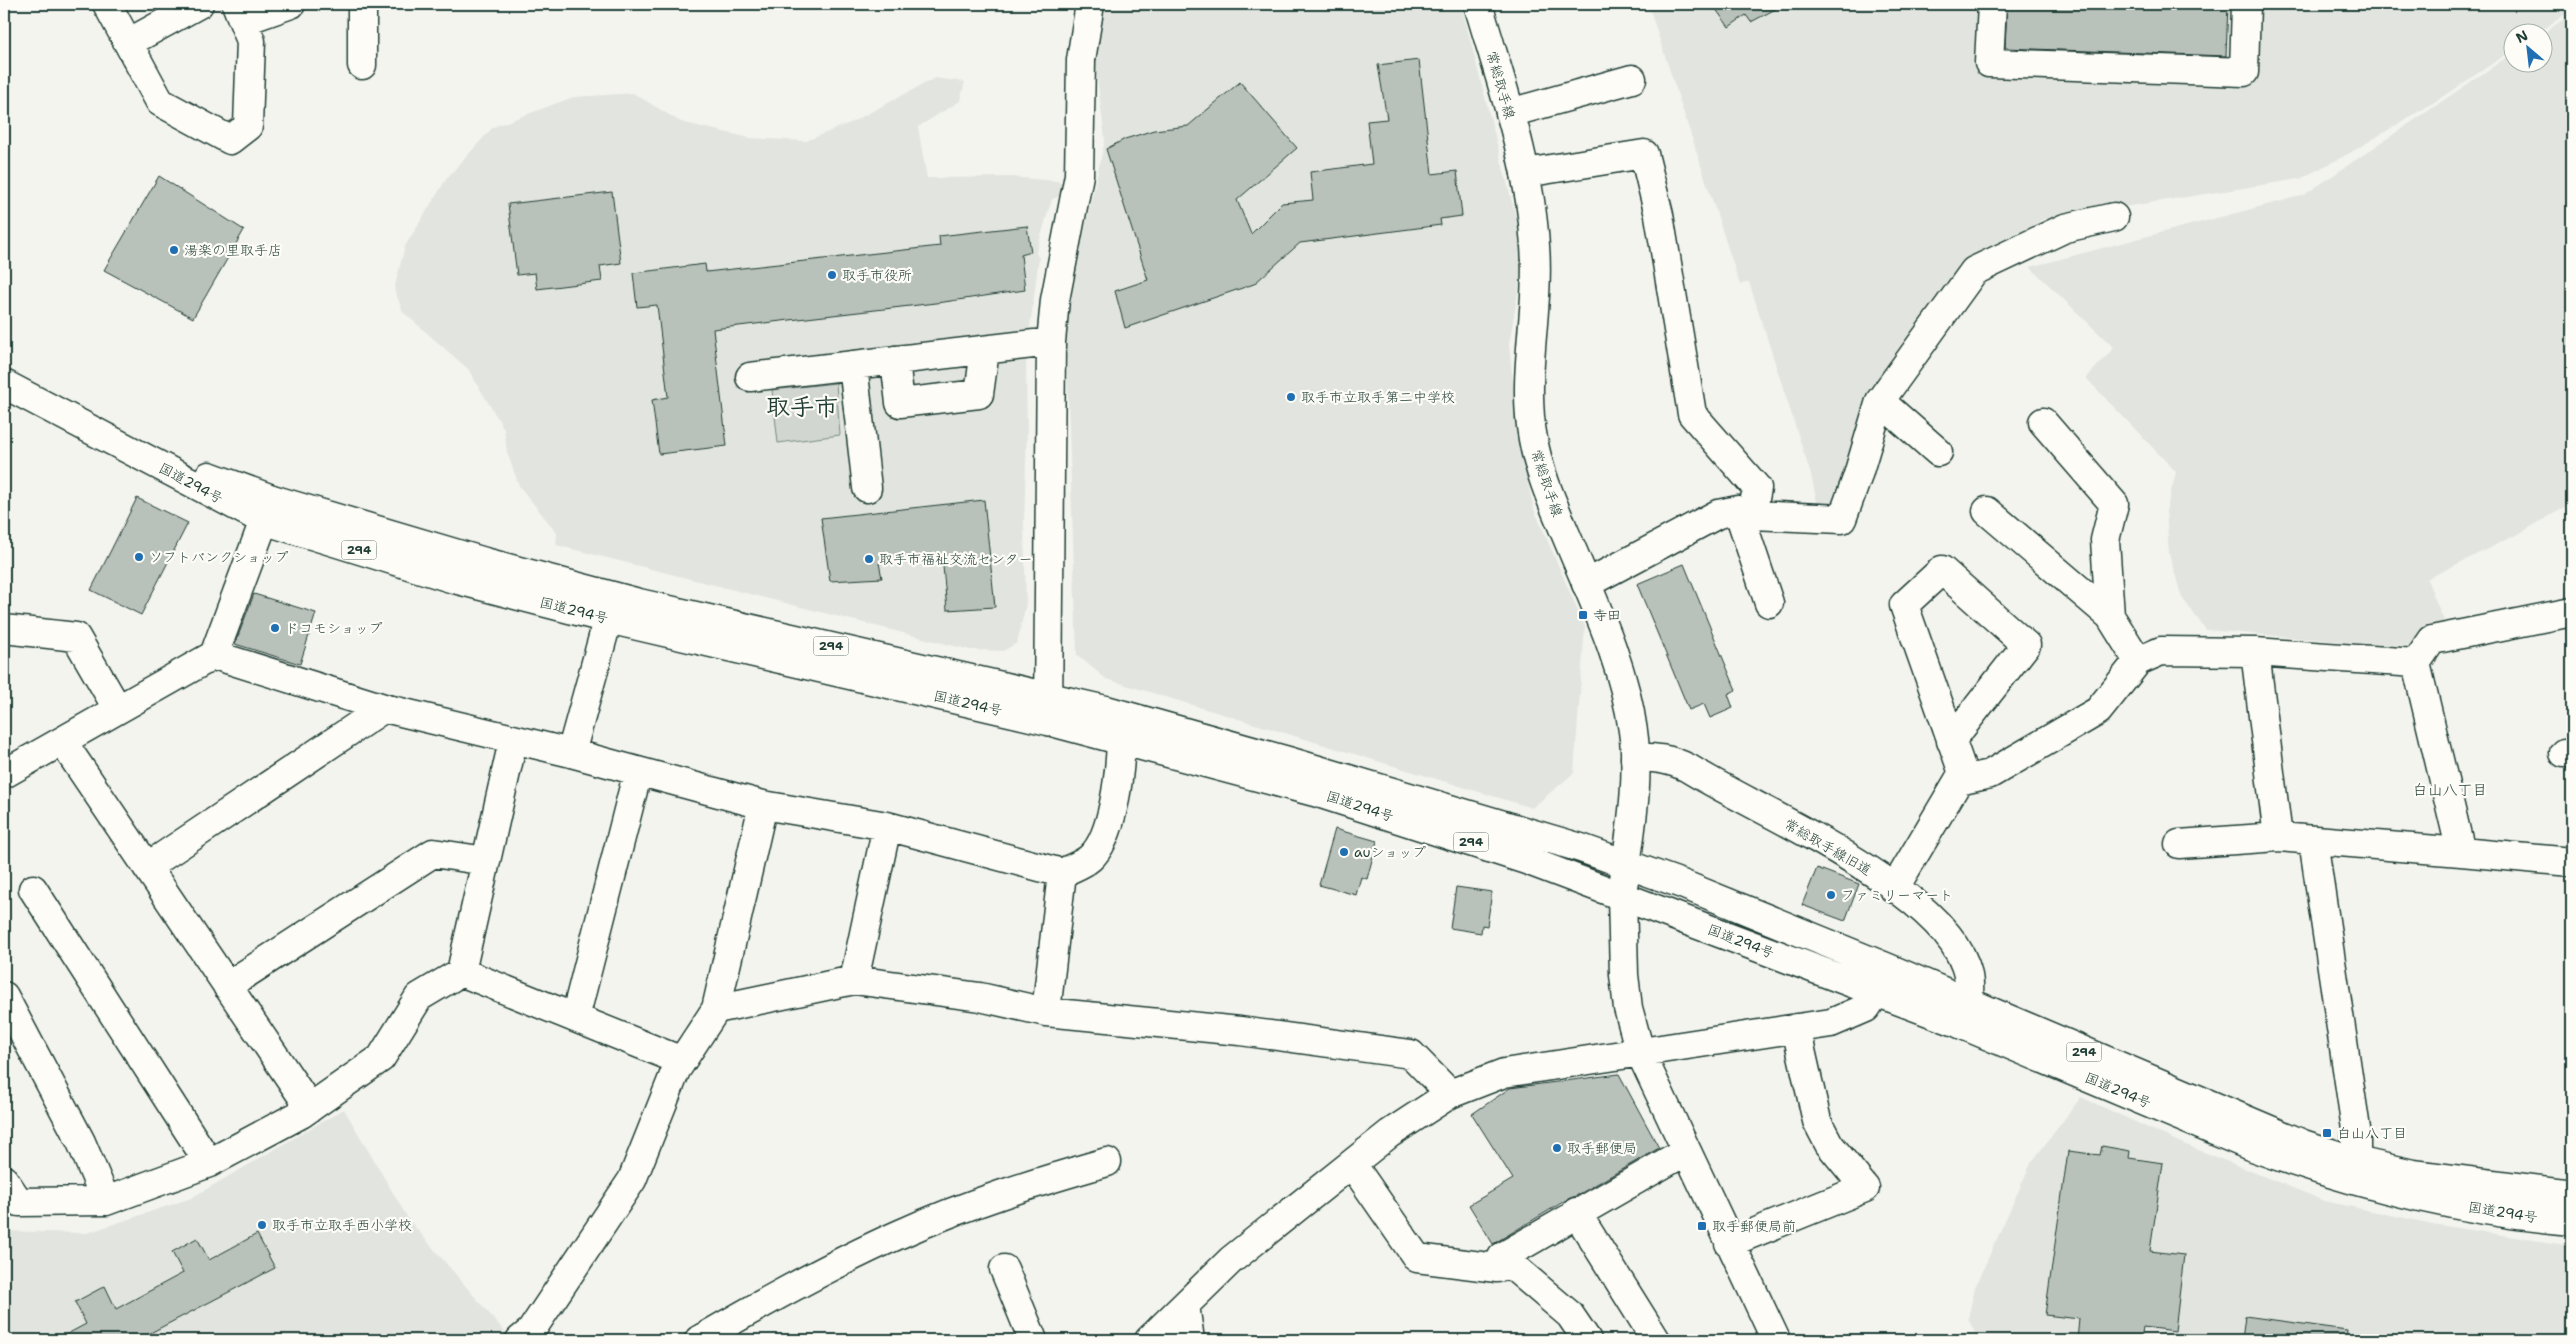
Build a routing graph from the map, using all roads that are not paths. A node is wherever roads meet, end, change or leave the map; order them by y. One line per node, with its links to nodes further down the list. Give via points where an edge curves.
1 (107, 4): 10 (main road)
2 (199, 4): 10 (main road)
3 (291, 4): 9 (main road)
4 (362, 4): 11 (main road)
5 (1090, 4): 16 (main road, via 1081,60 1080,175)
6 (1478, 4): 13 (main road, 常総取手線)
7 (1992, 4): 8 (main road, via 1989,63 2244,72)
8 (2246, 4)
9 (240, 13): 10 (main road, via 251,41 248,126 230,140 160,102)
10 (128, 43)
11 (362, 65)
12 (1632, 79): 13 (main road)
13 (1510, 113): 14 (main road, 常総取手線)
14 (1525, 173): 28 (main road, via 1644,154 1659,215 1692,414 1757,488); 29 (main road, 常総取手線, via 1536,246 1529,398 1533,437 1541,473)
15 (2114, 217): 22 (main road, via 2064,228 1974,271)
16 (1051, 342): 17 (main road); 41 (main road)
17 (985, 350): 18 (main road); 18 (main road, via 979,394 900,403)
18 (895, 360): 19 (main road)
19 (853, 365): 20 (main road); 25 (main road)
20 (750, 377)
21 (4, 384): 26 (main road, 国道294号 / 294, via 129,448)
22 (1880, 401): 24 (main road); 28 (main road, via 1842,519)
23 (2043, 422): 33 (main road, via 2114,504 2105,540)
24 (1938, 452)
25 (867, 488)
26 (268, 510): 31 (main road, 国道294号 / 294, via 485,562); 36 (main road)
27 (1987, 511): 33 (main road)
28 (1745, 512): 29 (main road, via 1718,514); 30 (main road)
29 (1586, 584): 47 (main road, 常総取手線, via 1619,672 1631,718)
30 (1769, 603)
31 (611, 607): 41 (main road, 国道294号 / 294); 46 (main road)
32 (2572, 612): 38 (main road, via 2432,640)
33 (2110, 616): 37 (main road)
34 (4, 629): 39 (main road, via 76,637)
35 (2255, 652): 37 (main road, via 2161,651); 38 (main road); 53 (main road)
36 (214, 655): 39 (main road); 40 (main road)
37 (2138, 661): 50 (main road, via 2098,711 1990,774)
38 (2416, 663): 56 (main road)
39 (117, 708): 43 (main road)
40 (384, 708): 44 (main road); 60 (main road)
41 (1048, 708): 42 (main road, 国道294号 / 294); 59 (main road, 国道294号 / 294, via 1288,761)
42 (1121, 740): 61 (main road, via 1120,773 1106,834 1090,858); 64 (main road, 国道294号 / 294, via 1318,792 1526,860)
43 (62, 741): 49 (main road); 60 (main road)
44 (513, 741): 46 (main road); 57 (main road)
45 (1951, 741): 45 (main road, via 1904,605 1942,570 2026,645); 50 (main road, via 1962,773)
46 (571, 753): 48 (main road)
47 (1635, 758): 59 (main road, 常総取手線, via 1633,814); 62 (main road, 常総取手線旧道, via 1657,757 1682,765 1867,868)
48 (638, 771): 51 (main road); 73 (main road)
49 (4, 774)
50 (1958, 781): 62 (main road)
51 (763, 804): 52 (main road); 70 (main road)
52 (887, 826): 61 (main road); 66 (main road)
53 (2278, 837): 54 (main road); 55 (main road)
54 (2313, 840): 56 (main road); 80 (main road, via 2356,1129)
55 (2179, 844)
56 (2461, 852): 58 (main road)
57 (486, 861): 65 (main road); 67 (main road, via 433,852)
58 (2572, 862)
59 (1626, 864): 64 (main road, 常総取手線); 72 (main road, 国道294号 / 294, via 1717,898)
60 (147, 867): 67 (main road)
61 (1062, 873): 71 (main road)
62 (1894, 888): 72 (main road, 常総取手線旧道, via 1922,909 1961,956 1970,989)
63 (33, 889): 82 (main road)
64 (1622, 896): 68 (main road, 国道294号 / 294); 75 (main road, 常総取手線, via 1624,975 1628,1008)
65 (461, 972): 73 (main road); 78 (main road, via 419,997 381,1058)
66 (854, 980): 70 (main road); 71 (main road, via 980,997)
67 (227, 986): 78 (main road)
68 (1877, 992): 72 (main road, 国道294号 / 294); 74 (main road, via 1866,1008 1847,1018)
69 (4, 996): 86 (main road, via 81,1142)
70 (716, 1008): 76 (main road)
71 (1046, 1012): 77 (main road, via 1240,1031 1411,1054)
72 (1966, 1014): 80 (main road, 国道294号 / 294); 88 (main road, 国道294号 / 294, via 2255,1148 2301,1165 2411,1195)
73 (575, 1018): 76 (main road)
74 (1796, 1028): 75 (main road); 89 (main road, via 1817,1121 1829,1144 1865,1188)
75 (1640, 1052): 77 (main road, via 1504,1073); 79 (main road, 常総取手線)
76 (682, 1061): 93 (main road, via 632,1180 532,1331)
77 (1450, 1094): 83 (main road, via 1389,1134)
78 (310, 1108): 82 (main road)
79 (1686, 1150): 87 (main road); 89 (main road, 常総取手線)
80 (2356, 1161): 85 (main road, 国道294号 / 294, via 2413,1174)
81 (1107, 1162): 94 (main road, via 1024,1186 900,1234 781,1293)
82 (209, 1163): 86 (main road)
83 (1352, 1164): 90 (main road, via 1417,1258 1497,1268); 92 (main road, via 1231,1260)
84 (4, 1180): 86 (main road, via 19,1202)
85 (2572, 1194)
86 (106, 1201)
87 (1576, 1212): 90 (main road, via 1502,1257); 99 (main road)
88 (2572, 1221)
89 (1729, 1243): 100 (main road, 常総取手線)
90 (1509, 1263): 98 (main road, via 1570,1315)
91 (1004, 1269): 95 (main road)
92 (1185, 1305): 96 (main road); 97 (main road)
93 (520, 1340)
94 (699, 1340)
95 (1033, 1340)
96 (1149, 1340)
97 (1190, 1340)
98 (1587, 1340)
99 (1656, 1340)
100 (1776, 1340)

